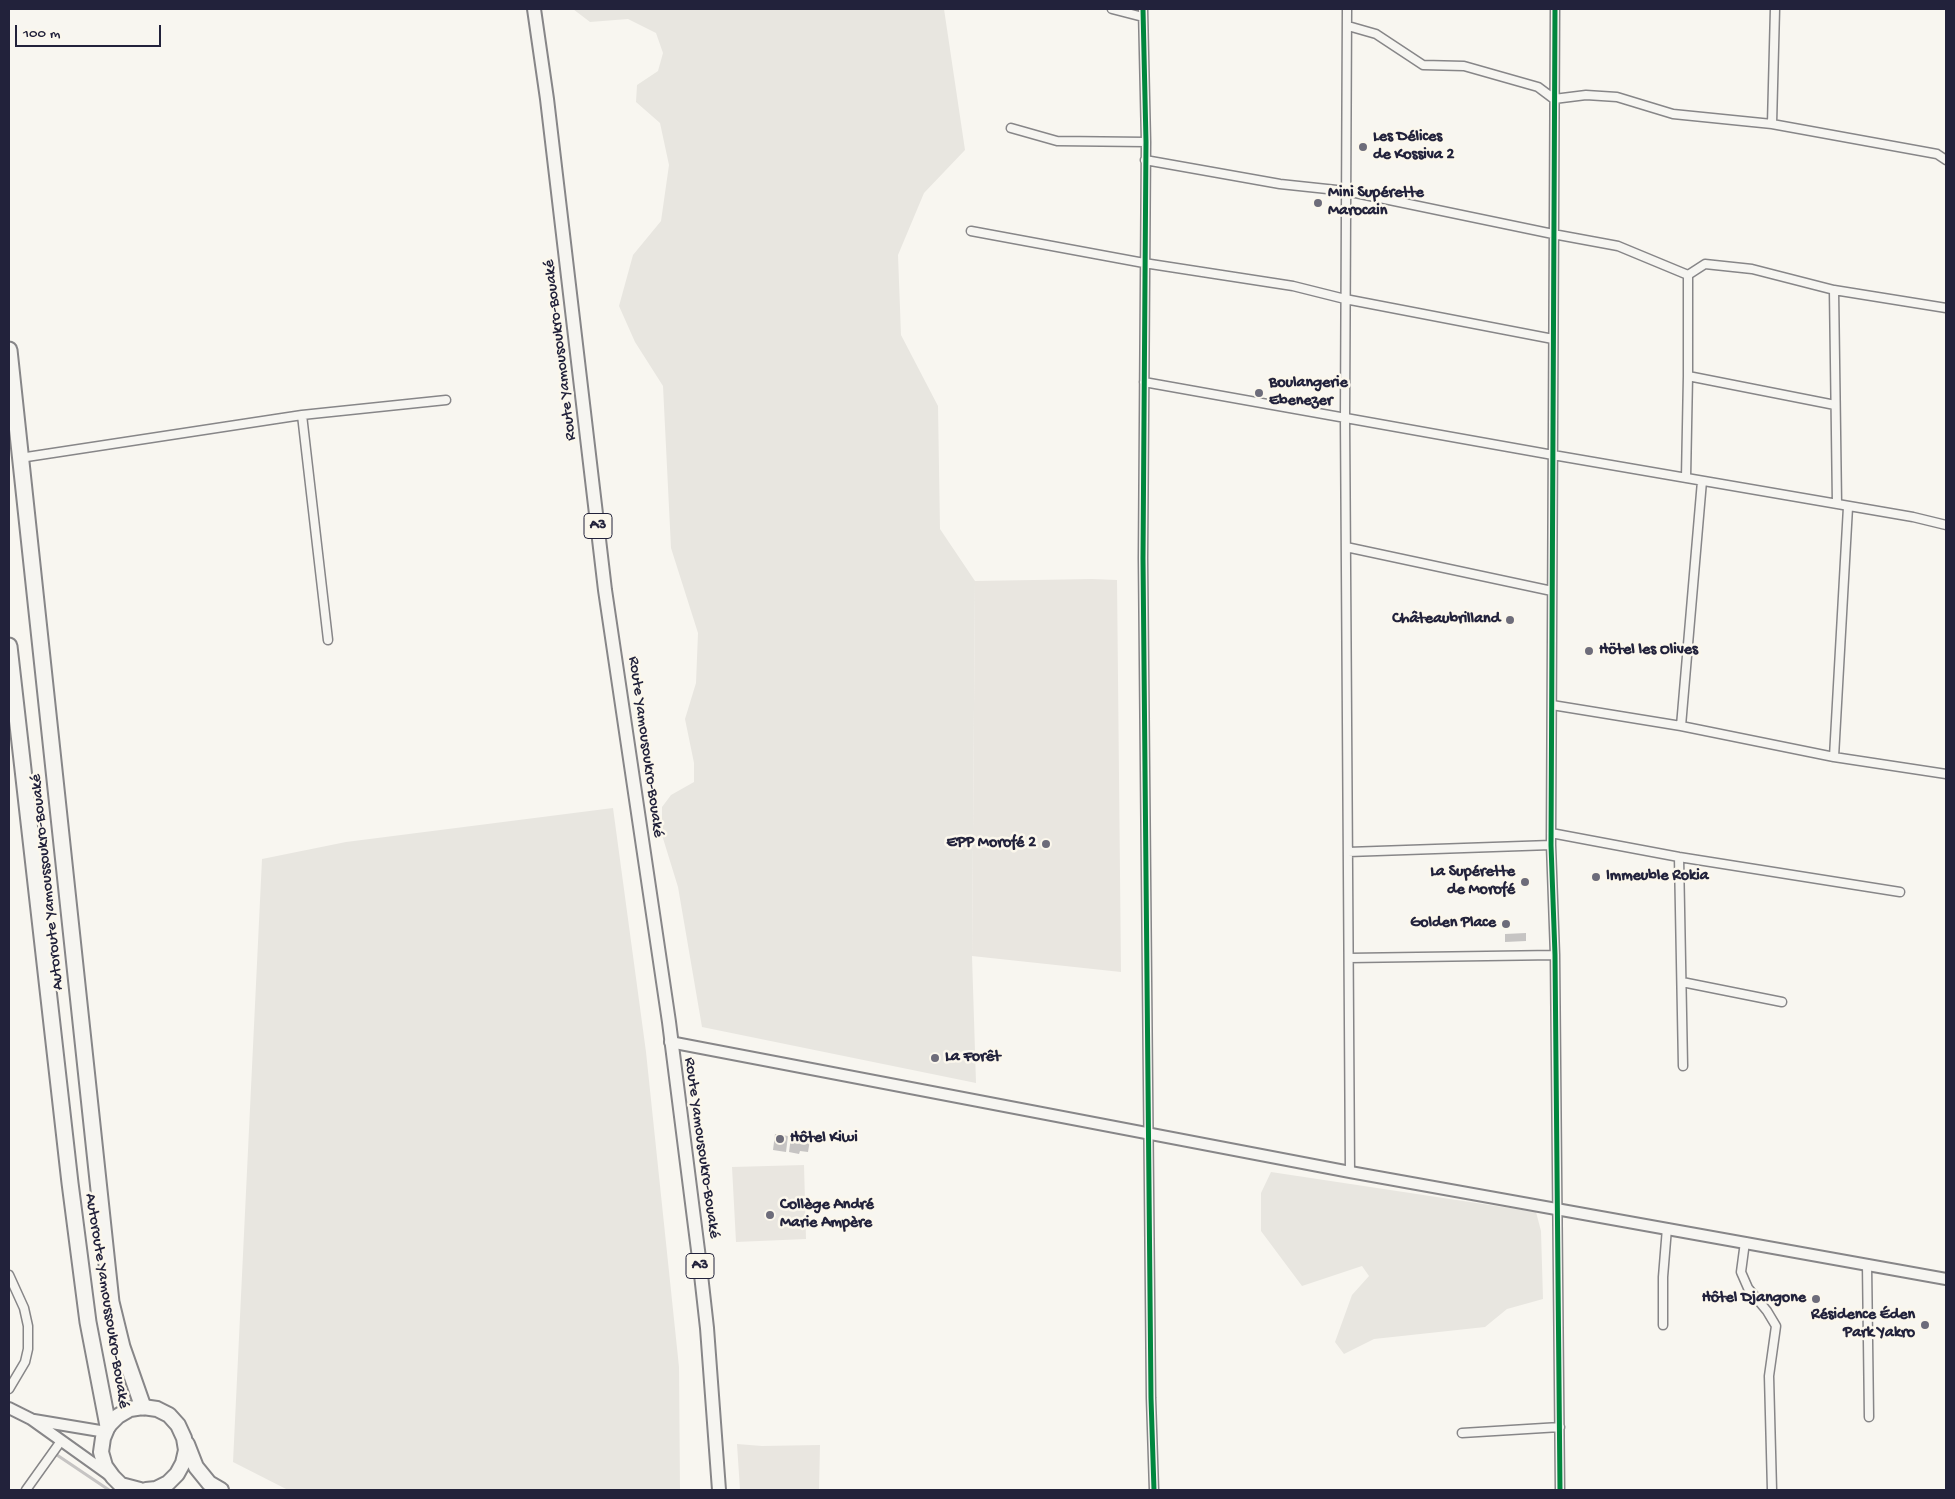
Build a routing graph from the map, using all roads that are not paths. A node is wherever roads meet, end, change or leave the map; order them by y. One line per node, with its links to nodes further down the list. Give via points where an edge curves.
1 (534, 9): 55 (main road, Route Yamousoukro-Bouaké / A3, via 548,99 605,590)
2 (1112, 9): 7 (street)
3 (1143, 9): 7 (street)
4 (1347, 9): 8 (street)
5 (1555, 9): 9 (street)
6 (1775, 9): 10 (street)
7 (1143, 17): 12 (street)
8 (1348, 26): 9 (street, via 1376,34 1423,65 1464,66 1538,87); 15 (street)
9 (1554, 99): 10 (street, via 1586,95 1618,97 1673,114); 17 (street)
10 (1772, 124): 14 (street, via 1937,154)
11 (1011, 128): 12 (street, via 1057,141)
12 (1146, 142): 13 (street)
13 (1145, 160): 15 (street, via 1280,184); 18 (street)
14 (1946, 160)
15 (1346, 191): 17 (street); 21 (street)
16 (971, 231): 18 (street)
17 (1553, 234): 19 (street, via 1618,246); 23 (street)
18 (1144, 263): 21 (street, via 1293,286); 26 (street)
19 (1688, 275): 20 (street, via 1706,264 1752,269); 25 (street)
20 (1834, 290): 22 (street); 28 (street)
21 (1345, 299): 23 (street); 30 (street)
22 (1946, 308)
23 (1553, 339): 31 (street)
24 (9, 350): 32 (highway, Autoroute Yamoussoukro-Bouaké)
25 (1688, 376): 28 (street); 33 (street)
26 (1144, 382): 30 (street); 57 (street)
27 (446, 400): 29 (street)
28 (1835, 405): 35 (street)
29 (302, 415): 32 (street); 40 (street)
30 (1346, 418): 31 (street); 38 (street)
31 (1552, 455): 33 (street); 39 (street)
32 (20, 458): 67 (highway, Autoroute Yamoussoukro-Bouaké, via 111,1302 122,1347)
33 (1686, 478): 34 (street)
34 (1702, 480): 35 (street); 43 (street)
35 (1837, 504): 36 (street)
36 (1848, 507): 37 (street); 44 (street)
37 (1946, 525)
38 (1346, 547): 39 (street); 48 (street)
39 (1552, 591): 42 (street)
40 (328, 640)
41 (9, 646): 72 (highway, Autoroute Yamoussoukro-Bouaké, via 70,1183 88,1322)
42 (1552, 704): 43 (street); 46 (street)
43 (1681, 726): 44 (street)
44 (1834, 757): 45 (street)
45 (1946, 774)
46 (1551, 833): 47 (street); 49 (street)
47 (1551, 845): 48 (street); 51 (street)
48 (1348, 852): 52 (street)
49 (1679, 857): 50 (street); 53 (street)
50 (1900, 892)
51 (1555, 955): 52 (street); 59 (street)
52 (1349, 958): 58 (street)
53 (1682, 982): 54 (street); 56 (street)
54 (1782, 1002)
55 (670, 1042): 57 (street); 81 (main road, Route Yamousoukro-Bouaké / A3, via 707,1328)
56 (1683, 1066)
57 (1149, 1133): 58 (street); 82 (street)
58 (1350, 1172): 59 (street)
59 (1558, 1209): 60 (street); 71 (street)
60 (1667, 1228): 61 (street); 65 (street)
61 (1745, 1242): 62 (street); 84 (street, via 1741,1272 1748,1288 1776,1326 1770,1376)
62 (1867, 1264): 64 (street); 69 (street)
63 (9, 1275): 66 (street, via 24,1308 28,1326 25,1362)
64 (1946, 1279)
65 (1663, 1325)
66 (9, 1389)
67 (143, 1407): 72 (highway, via 130,1409 118,1416); 74 (highway, via 169,1415)
68 (9, 1408): 70 (street)
69 (1869, 1417)
70 (31, 1420): 72 (street); 75 (street)
71 (1560, 1427): 73 (street); 83 (street)
72 (107, 1429): 76 (highway, via 101,1452)
73 (1462, 1434)
74 (184, 1438): 79 (highway, via 186,1450 177,1474 168,1483); 80 (highway, via 196,1466 209,1483)
75 (61, 1441): 76 (street); 77 (street)
76 (113, 1477): 78 (highway, via 122,1485)
77 (26, 1490)
78 (140, 1490)
79 (146, 1490)
80 (221, 1490)
81 (719, 1490)
82 (1154, 1490)
83 (1560, 1490)
84 (1772, 1490)

